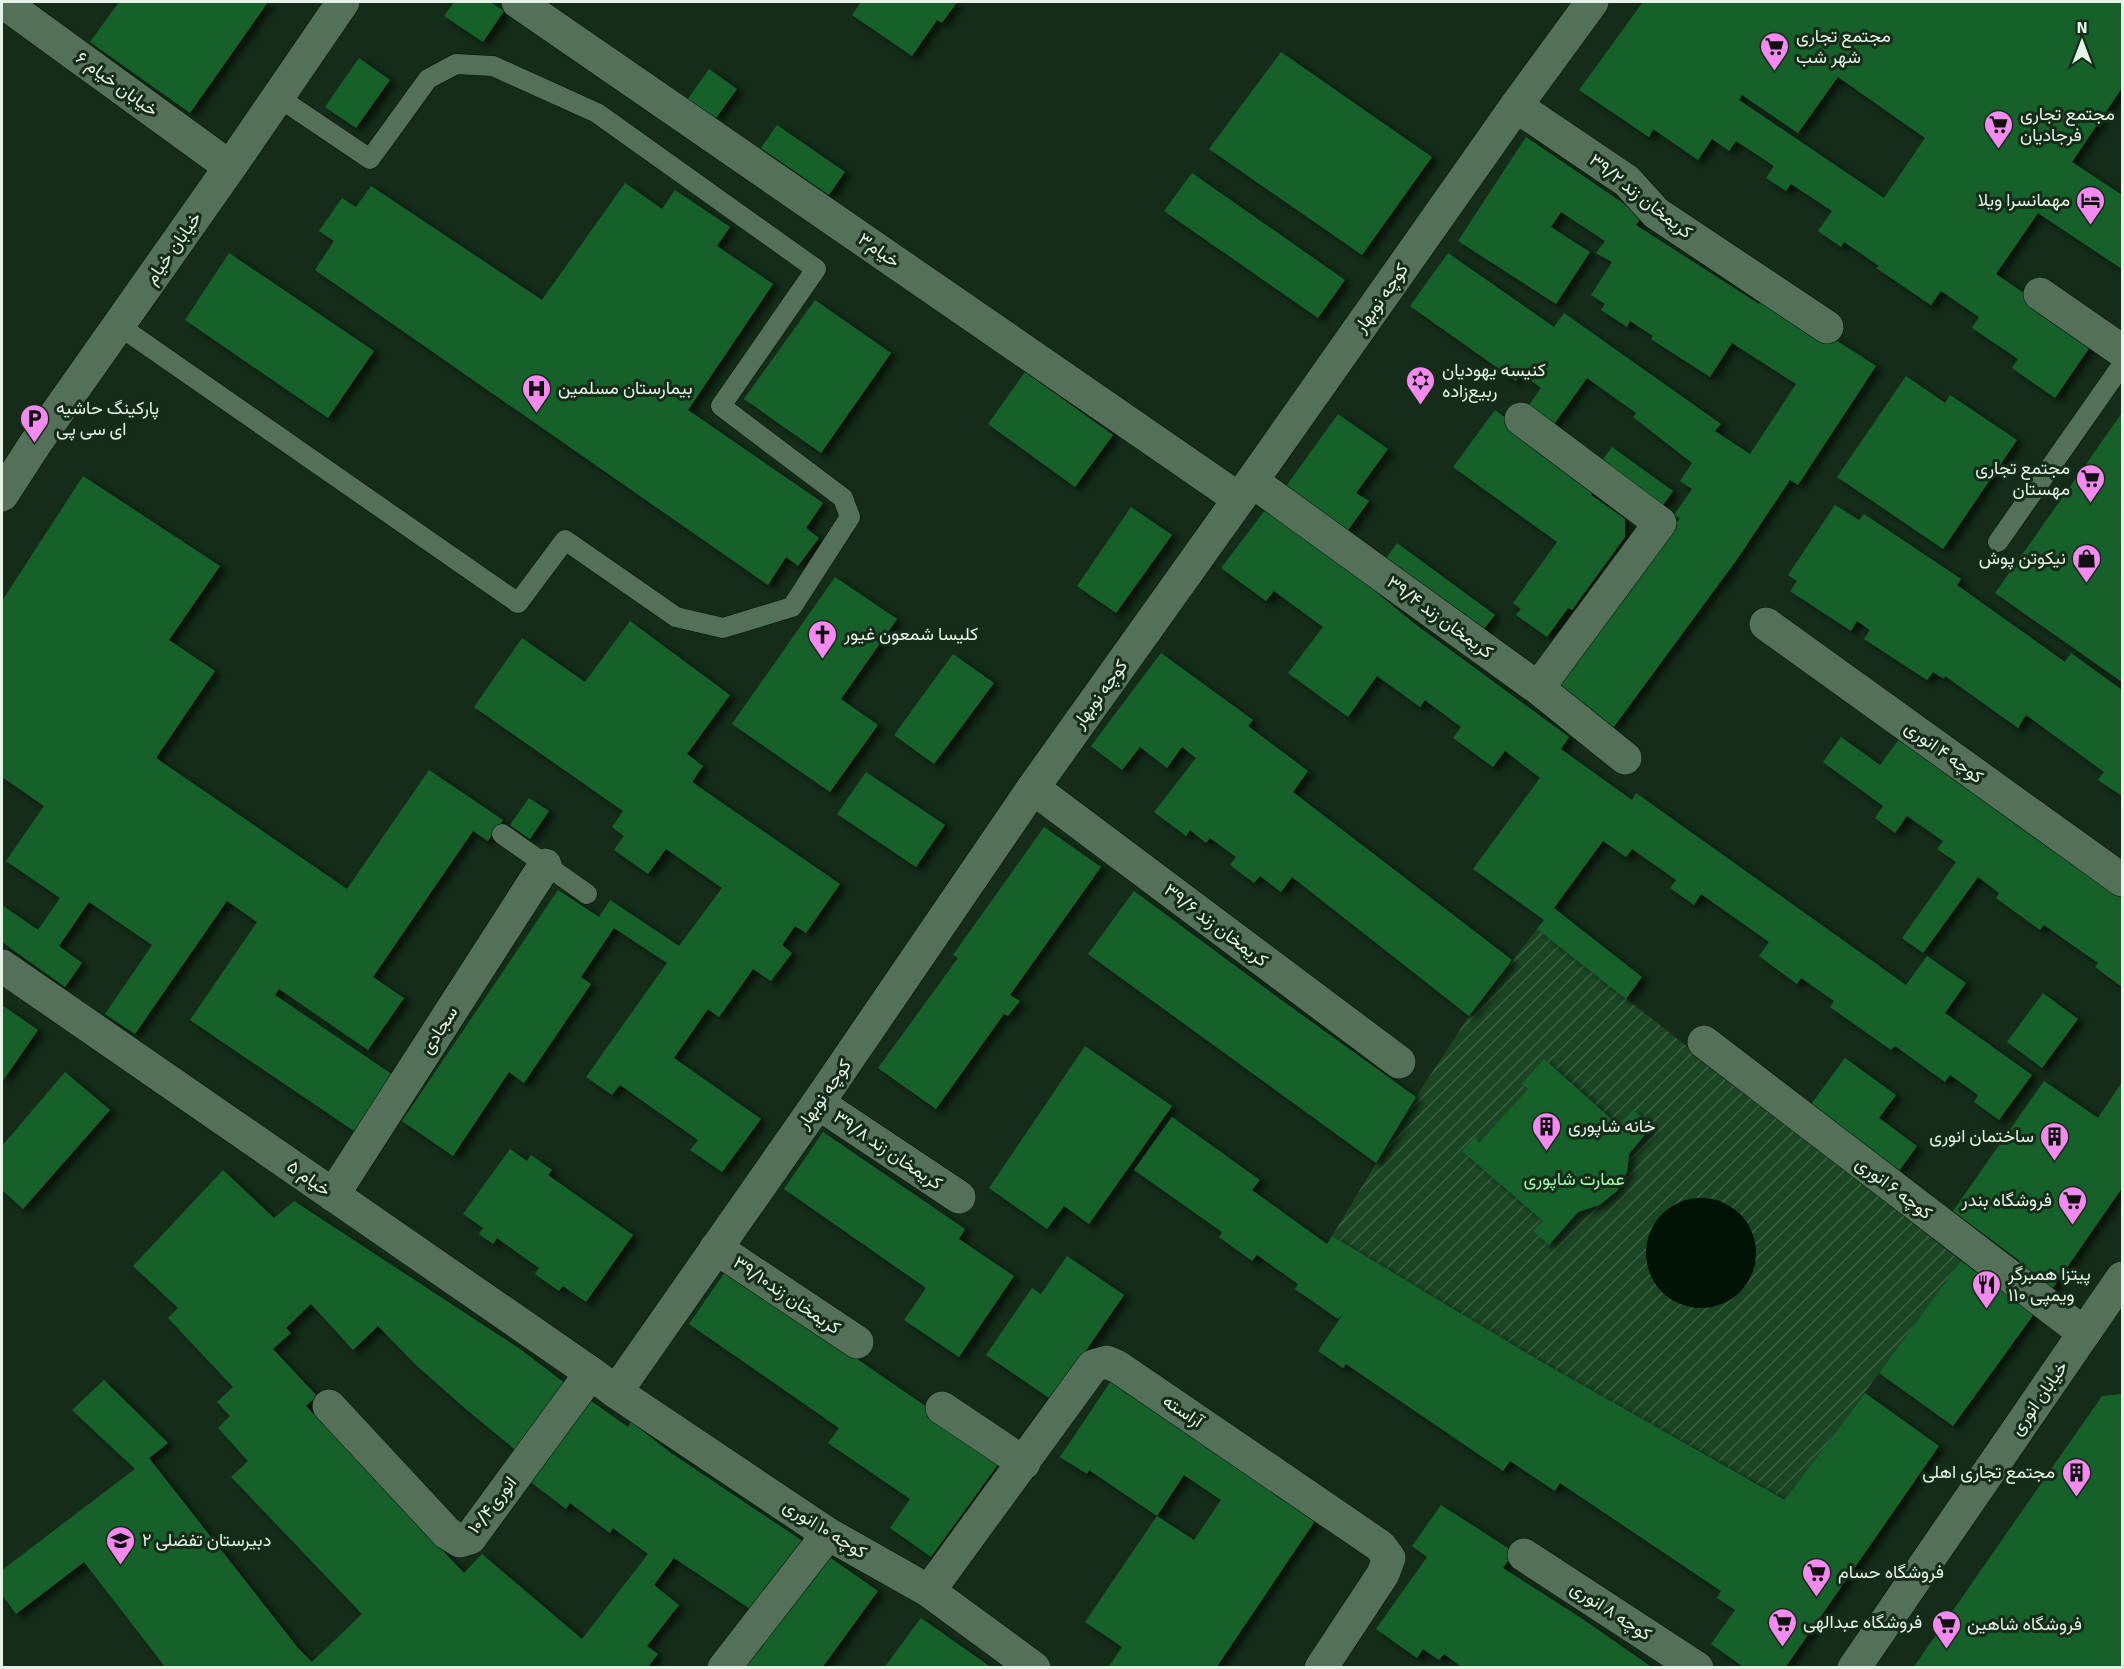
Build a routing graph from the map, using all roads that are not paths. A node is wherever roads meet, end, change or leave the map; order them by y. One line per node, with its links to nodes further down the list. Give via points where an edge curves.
1 (3, 2): 7 (street, خیابان خیام ۶)
2 (343, 2): 5 (street, خیابان خیام)
3 (518, 2): 14 (street, خیام۳)
4 (1592, 2): 6 (street, کوچه نوبهار)
5 (278, 97): 7 (street, خیابان خیام); 9 (lane, via 370,159 428,79 456,64 493,66 597,113 816,269 721,406 843,498 847,507 850,517 792,607 723,628 676,617 565,540 518,603)
6 (1516, 106): 10 (street, کریمخان زند ۳۹/۲, via 1628,181 1656,213); 14 (street, کوچه نوبهار)
7 (230, 167): 9 (street, خیابان خیام)
8 (2040, 294): 11 (street)
9 (118, 325): 15 (street, خیابان خیام)
10 (1827, 327)
11 (2122, 351)
12 (2122, 365): 16 (lane)
13 (1521, 419): 18 (street, via 1660,523)
14 (1246, 490): 18 (street, کریمخان زند ۳۹/۴); 20 (street, کوچه نوبهار)
15 (2, 495)
16 (1998, 542)
17 (1766, 624): 23 (street, کوچه ۴ انوری)
18 (1539, 688): 19 (street, کریمخان زند ۳۹/۴)
19 (1625, 758)
20 (1032, 788): 27 (street, کریمخان زند ۳۹/۶); 28 (street, کوچه نوبهار)
21 (502, 834): 22 (lane)
22 (545, 865): 24 (lane); 29 (street, سجادی)
23 (2122, 880)
24 (587, 894)
25 (2, 966): 29 (street, ۵ خیام)
26 (1704, 1042): 33 (street, کوچه ۶ انوری)
27 (1398, 1062)
28 (818, 1103): 30 (street, کریمخان زند ۳۹/۸); 31 (street, کوچه نوبهار)
29 (333, 1195): 35 (street, ۵ خیام)
30 (959, 1197)
31 (716, 1248): 34 (street, کریمخان زند۳۹/۱۰); 35 (street, کوچه نوبهار)
32 (2122, 1278): 33 (street, خیابان انوری)
33 (2103, 1322): 46 (street, خیابان انوری)
34 (857, 1342)
35 (603, 1382): 36 (street, انوری۱۰/۴, via 470,1538 460,1541 447,1533); 39 (street, کوچه ۱۰ انوری)
36 (329, 1406)
37 (942, 1408): 38 (street)
38 (1024, 1463): 41 (street, آراسته); 44 (street, آراسته, via 1093,1366 1107,1362 1380,1546 1389,1558 1383,1574)
39 (828, 1534): 41 (street, کوچه ۱۰ انوری); 42 (street)
40 (1524, 1555): 45 (street, کوچه ۸ انوری)
41 (929, 1591): 43 (street, کوچه ۱۰ انوری)
42 (724, 1668)
43 (1034, 1668)
44 (1321, 1668)
45 (1698, 1668)
46 (1854, 1668)

